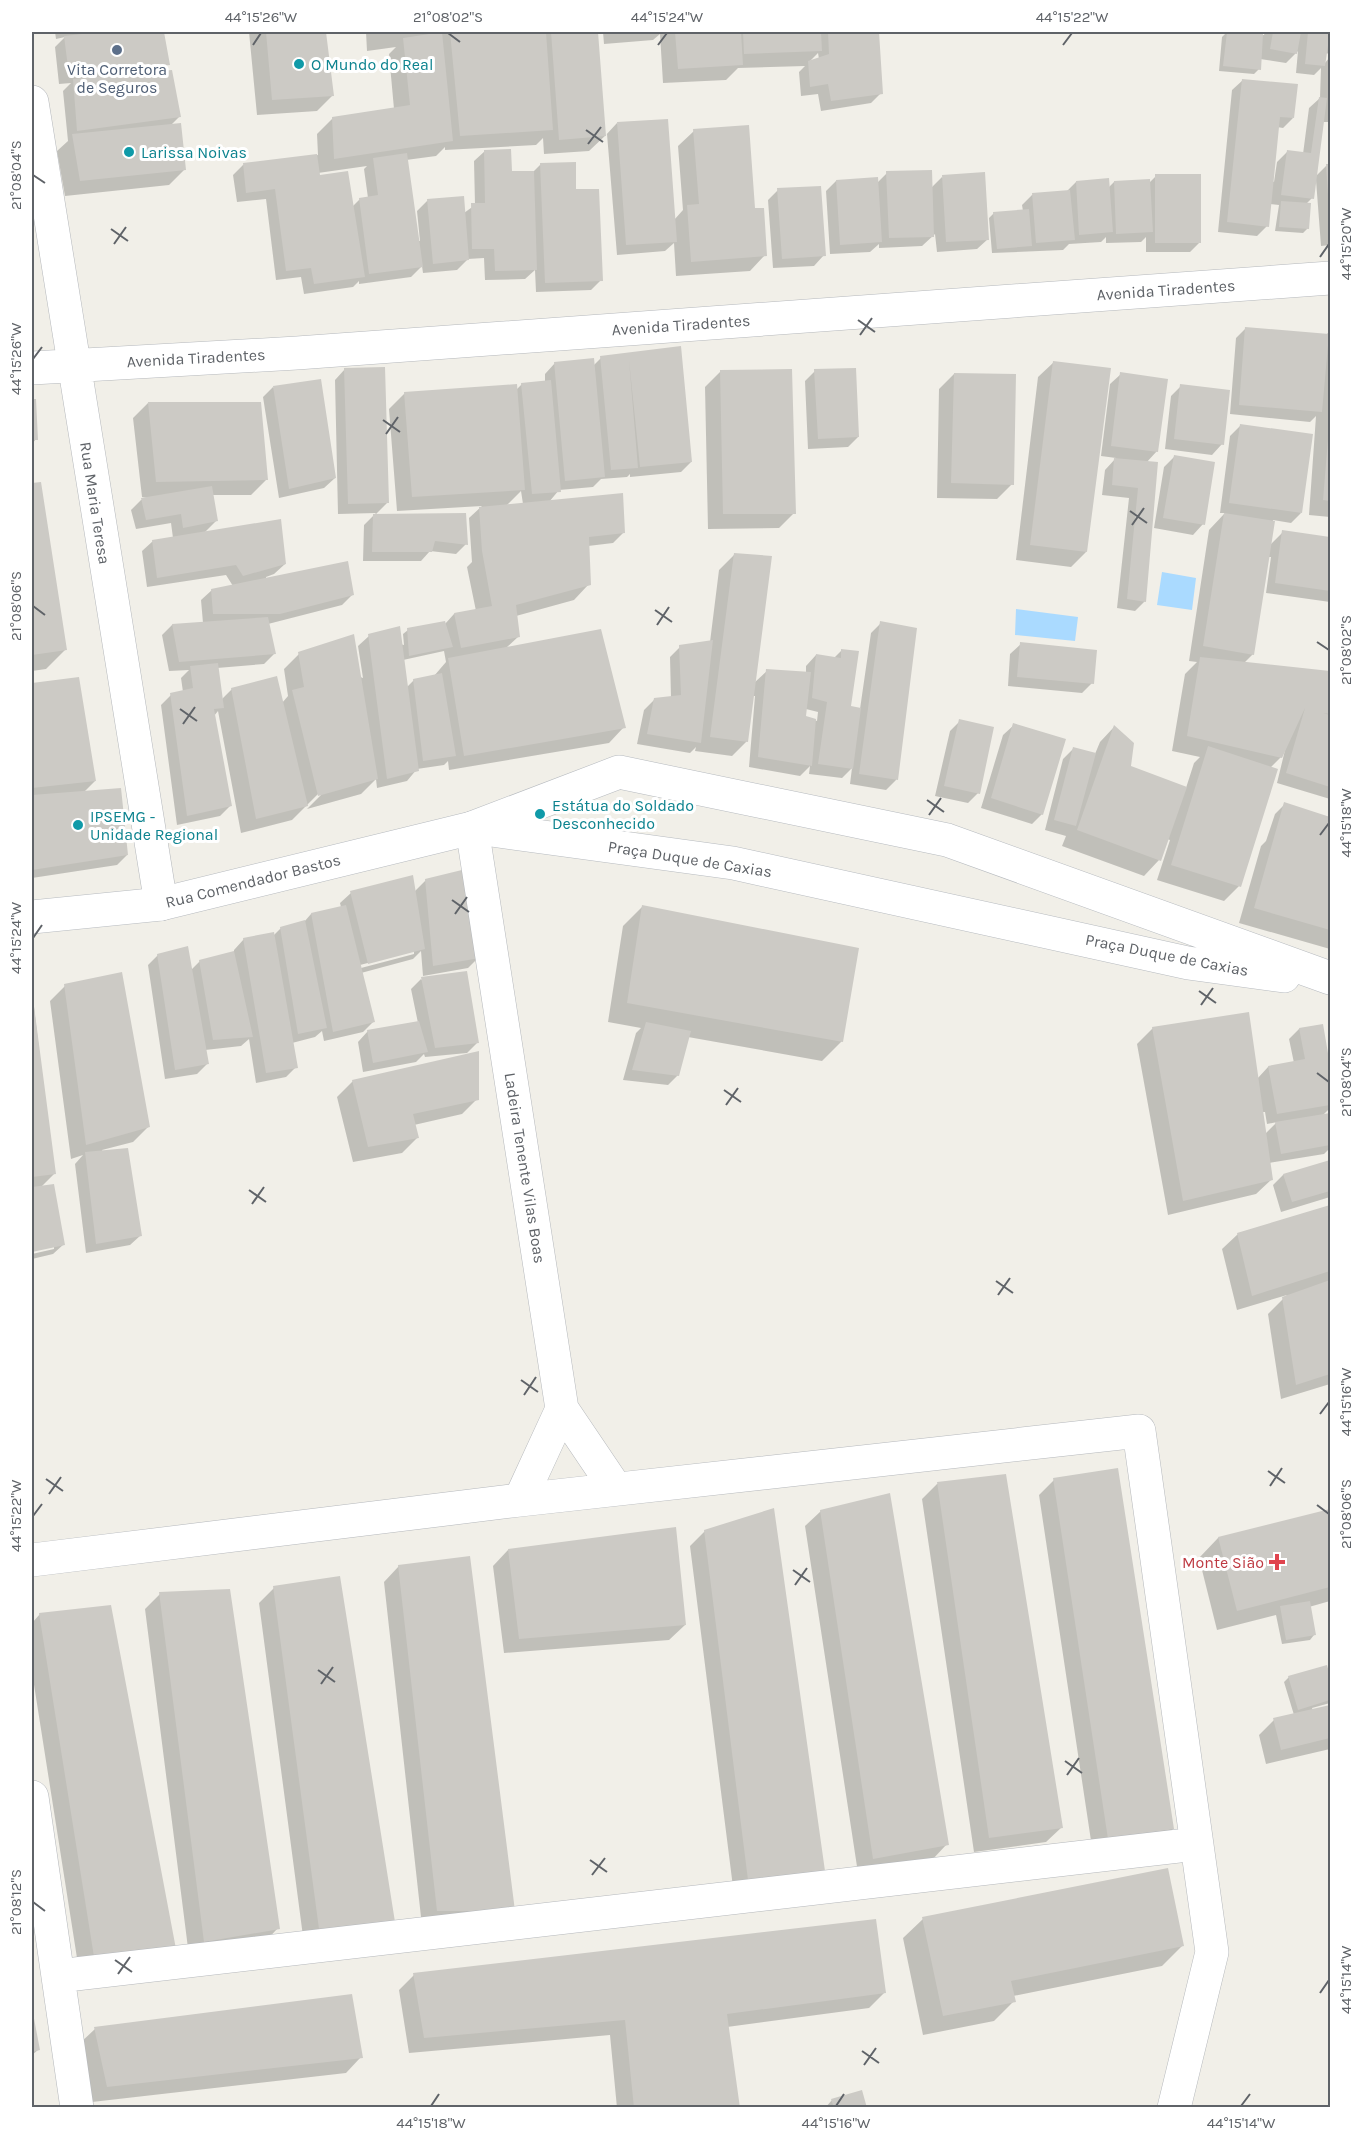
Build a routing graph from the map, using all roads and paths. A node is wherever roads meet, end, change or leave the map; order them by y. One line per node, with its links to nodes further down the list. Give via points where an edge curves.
1 (32, 102): 3 (street, Rua Maria Teresa)
2 (1330, 278): 3 (street, Avenida Tiradentes, via 297,353)
3 (72, 365): 4 (street, Avenida Tiradentes); 6 (street, Rua Maria Teresa)
4 (32, 368)
5 (472, 828): 6 (street, Rua Comendador Bastos); 8 (street, Praça Duque de Caxias, via 733,863 1188,963); 8 (street, Praça Duque de Caxias, via 619,772 947,840); 9 (street, Ladeira Tenente Vilas Boas)
6 (161, 904): 7 (street, Rua Comendador Bastos)
7 (32, 917)
8 (1330, 980)
9 (562, 1409): 10 (street); 11 (street)
10 (616, 1490): 11 (street); 14 (street, via 1139,1431)
11 (519, 1500): 12 (street)
12 (32, 1560)
13 (32, 1797): 15 (street)
14 (1196, 1844): 15 (street); 17 (street, via 1212,1952)
15 (58, 1976): 16 (street)
16 (77, 2108)
17 (1174, 2108)

